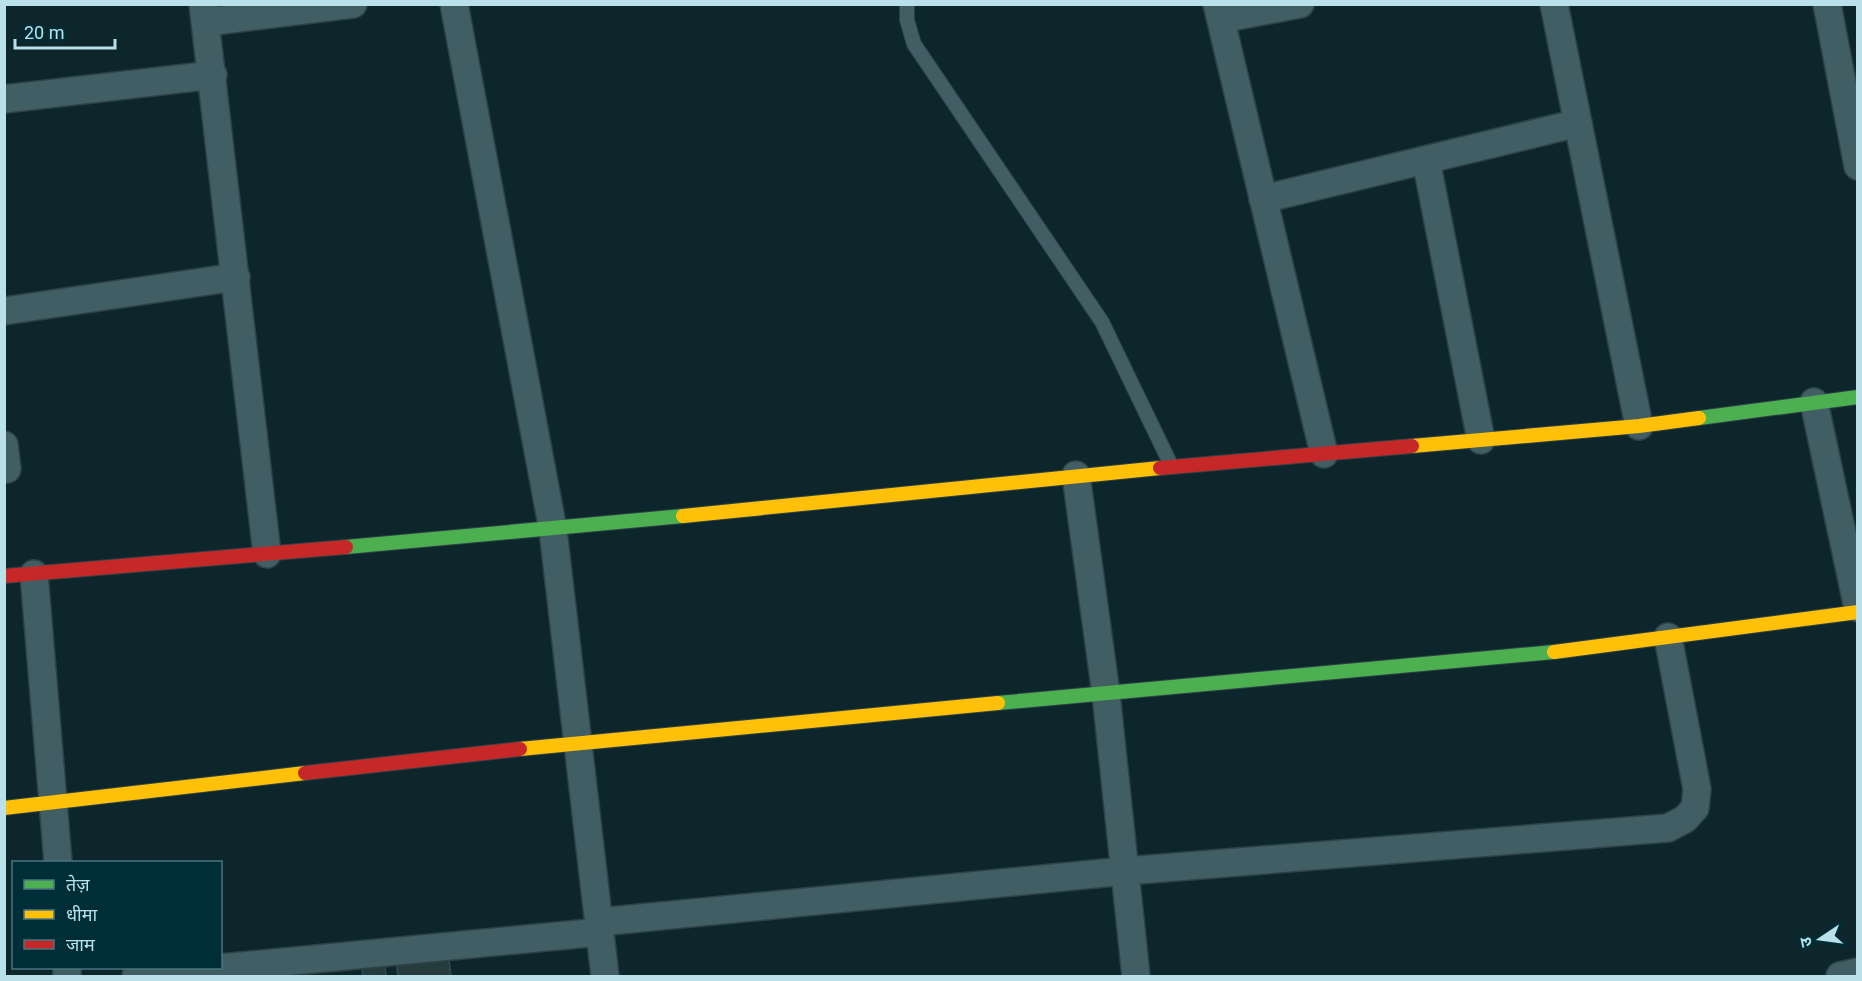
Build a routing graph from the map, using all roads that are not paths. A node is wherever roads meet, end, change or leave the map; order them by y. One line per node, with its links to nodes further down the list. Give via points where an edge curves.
1 (352, 4): 8 (street)
2 (454, 4): 24 (street)
3 (907, 4): 22 (lane, via 914,44 1102,322)
4 (1300, 4): 7 (street)
5 (1554, 4): 11 (street)
6 (1827, 4): 13 (street)
7 (1219, 12): 14 (street)
8 (205, 13): 9 (street)
9 (213, 75): 10 (street); 15 (street)
10 (4, 99)
11 (1578, 123): 12 (street); 19 (street)
12 (1426, 160): 14 (street); 20 (street)
13 (1857, 166)
14 (1263, 199): 21 (street)
15 (236, 277): 16 (street); 25 (street)
16 (4, 311)
17 (1857, 397): 18 (street)
18 (1815, 402): 19 (street); 28 (street)
19 (1639, 426): 20 (street)
20 (1481, 440): 21 (street)
21 (1324, 454): 22 (street)
22 (1172, 467): 23 (street)
23 (1076, 475): 24 (street); 30 (street)
24 (553, 530): 25 (street); 31 (street)
25 (267, 554): 26 (street)
26 (34, 574): 27 (street); 32 (street)
27 (4, 576)
28 (1857, 610): 29 (street)
29 (1668, 637): 30 (street, via 1563,651); 35 (street, via 1697,789 1695,808 1668,828)
30 (1106, 693): 31 (street); 35 (street)
31 (578, 742): 32 (street); 36 (street)
32 (53, 803): 33 (street); 34 (street)
33 (4, 808)
34 (58, 861)
35 (1125, 871): 36 (street); 42 (street)
36 (600, 927): 37 (street); 41 (street)
37 (222, 967)
38 (202, 969): 40 (street)
39 (1857, 972): 43 (street)
40 (136, 976)
41 (605, 976)
42 (1136, 976)
43 (1840, 976)

